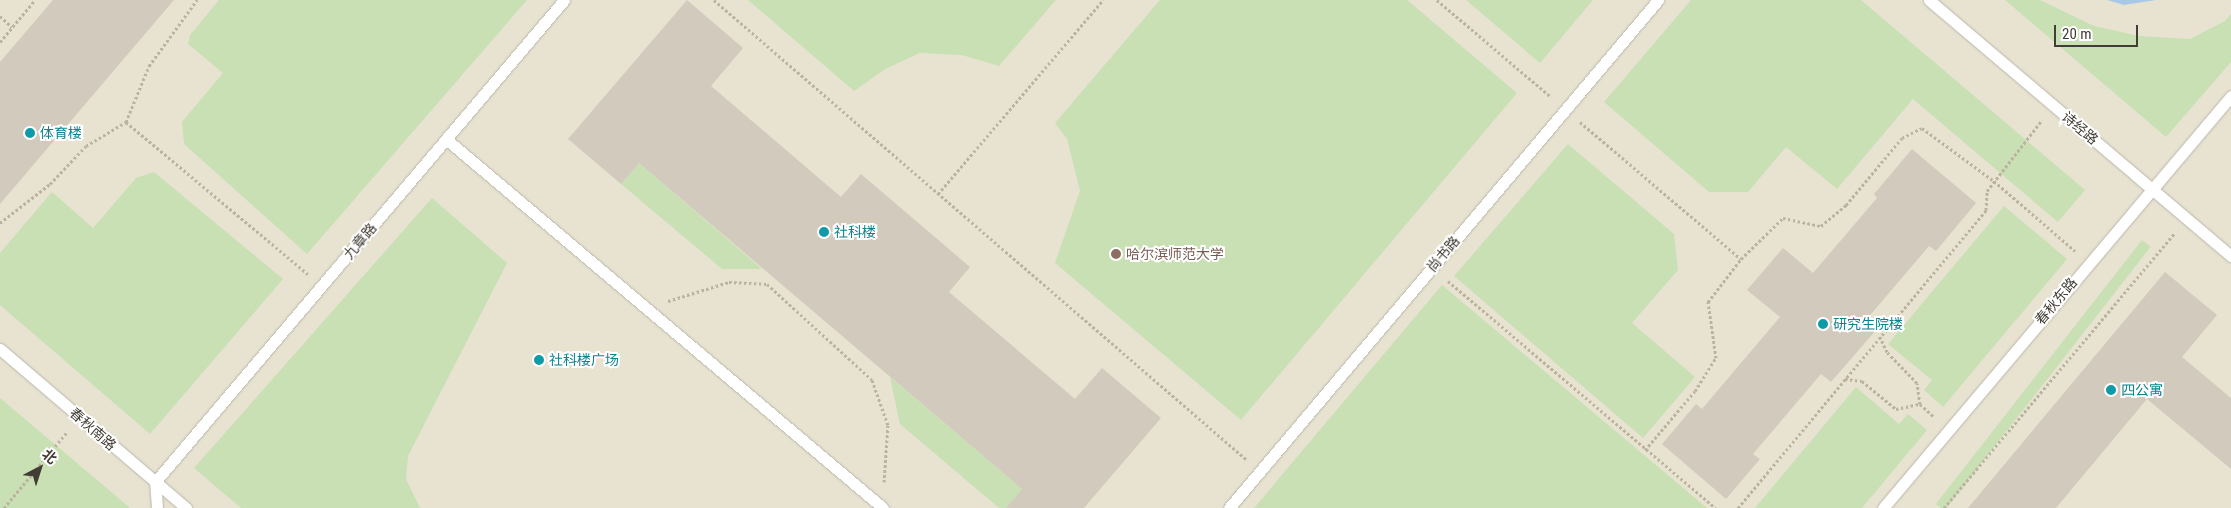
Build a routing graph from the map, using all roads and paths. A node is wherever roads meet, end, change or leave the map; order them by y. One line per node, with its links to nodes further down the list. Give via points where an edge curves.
1 (35, 0): 10 (path)
2 (197, 0): 15 (path, via 150,66)
3 (564, 0): 16 (lane, 九章路)
4 (714, 0): 19 (path)
5 (1103, 0): 19 (path)
6 (1437, 0): 14 (path)
7 (1658, 0): 14 (lane, 尚书路)
8 (1929, 0): 13 (lane, 诗经路)
9 (0, 16): 10 (path)
10 (12, 27): 11 (path)
11 (0, 42)
12 (2231, 96): 18 (lane, 春秋东路)
13 (2054, 106): 17 (path); 18 (lane, 诗经路)
14 (1565, 110): 23 (path); 25 (lane, 尚书路)
15 (126, 122): 21 (path, via 86,146 50,184); 26 (path)
16 (446, 139): 26 (lane, 九章路); 27 (lane)
17 (1994, 181): 23 (path, via 1922,128 1902,138 1846,205 1820,226 1782,218); 24 (path); 28 (path, via 1986,190 1986,210)
18 (2152, 189): 20 (lane, 诗经路); 24 (lane, 春秋东路)
19 (938, 194): 33 (path)
20 (2187, 218): 22 (lane, 诗经路); 43 (path)
21 (0, 223)
22 (2231, 256)
23 (1741, 259): 32 (path, via 1708,302 1716,358 1695,391)
24 (2089, 262): 42 (lane, 春秋东路)
25 (1432, 267): 32 (path); 33 (lane, 尚书路)
26 (322, 286): 34 (lane, 九章路)
27 (647, 308): 38 (lane); 38 (path, via 729,282 767,284 872,380 888,425)
28 (1880, 337): 30 (path); 30 (path, via 1888,352 1917,383 1920,404 1896,409 1862,381)
29 (0, 349): 31 (lane, 春秋南路)
30 (1845, 379): 41 (path)
31 (80, 417): 34 (lane, 春秋南路); 35 (path)
32 (1645, 450): 40 (path)
33 (1260, 471): 39 (lane, 尚书路)
34 (155, 482): 36 (lane); 37 (lane, 春秋南路)
35 (4, 508)
36 (157, 508)
37 (186, 508)
38 (883, 508)
39 (1228, 508)
40 (1716, 508)
41 (1738, 508)
42 (1882, 508)
43 (1944, 508)

